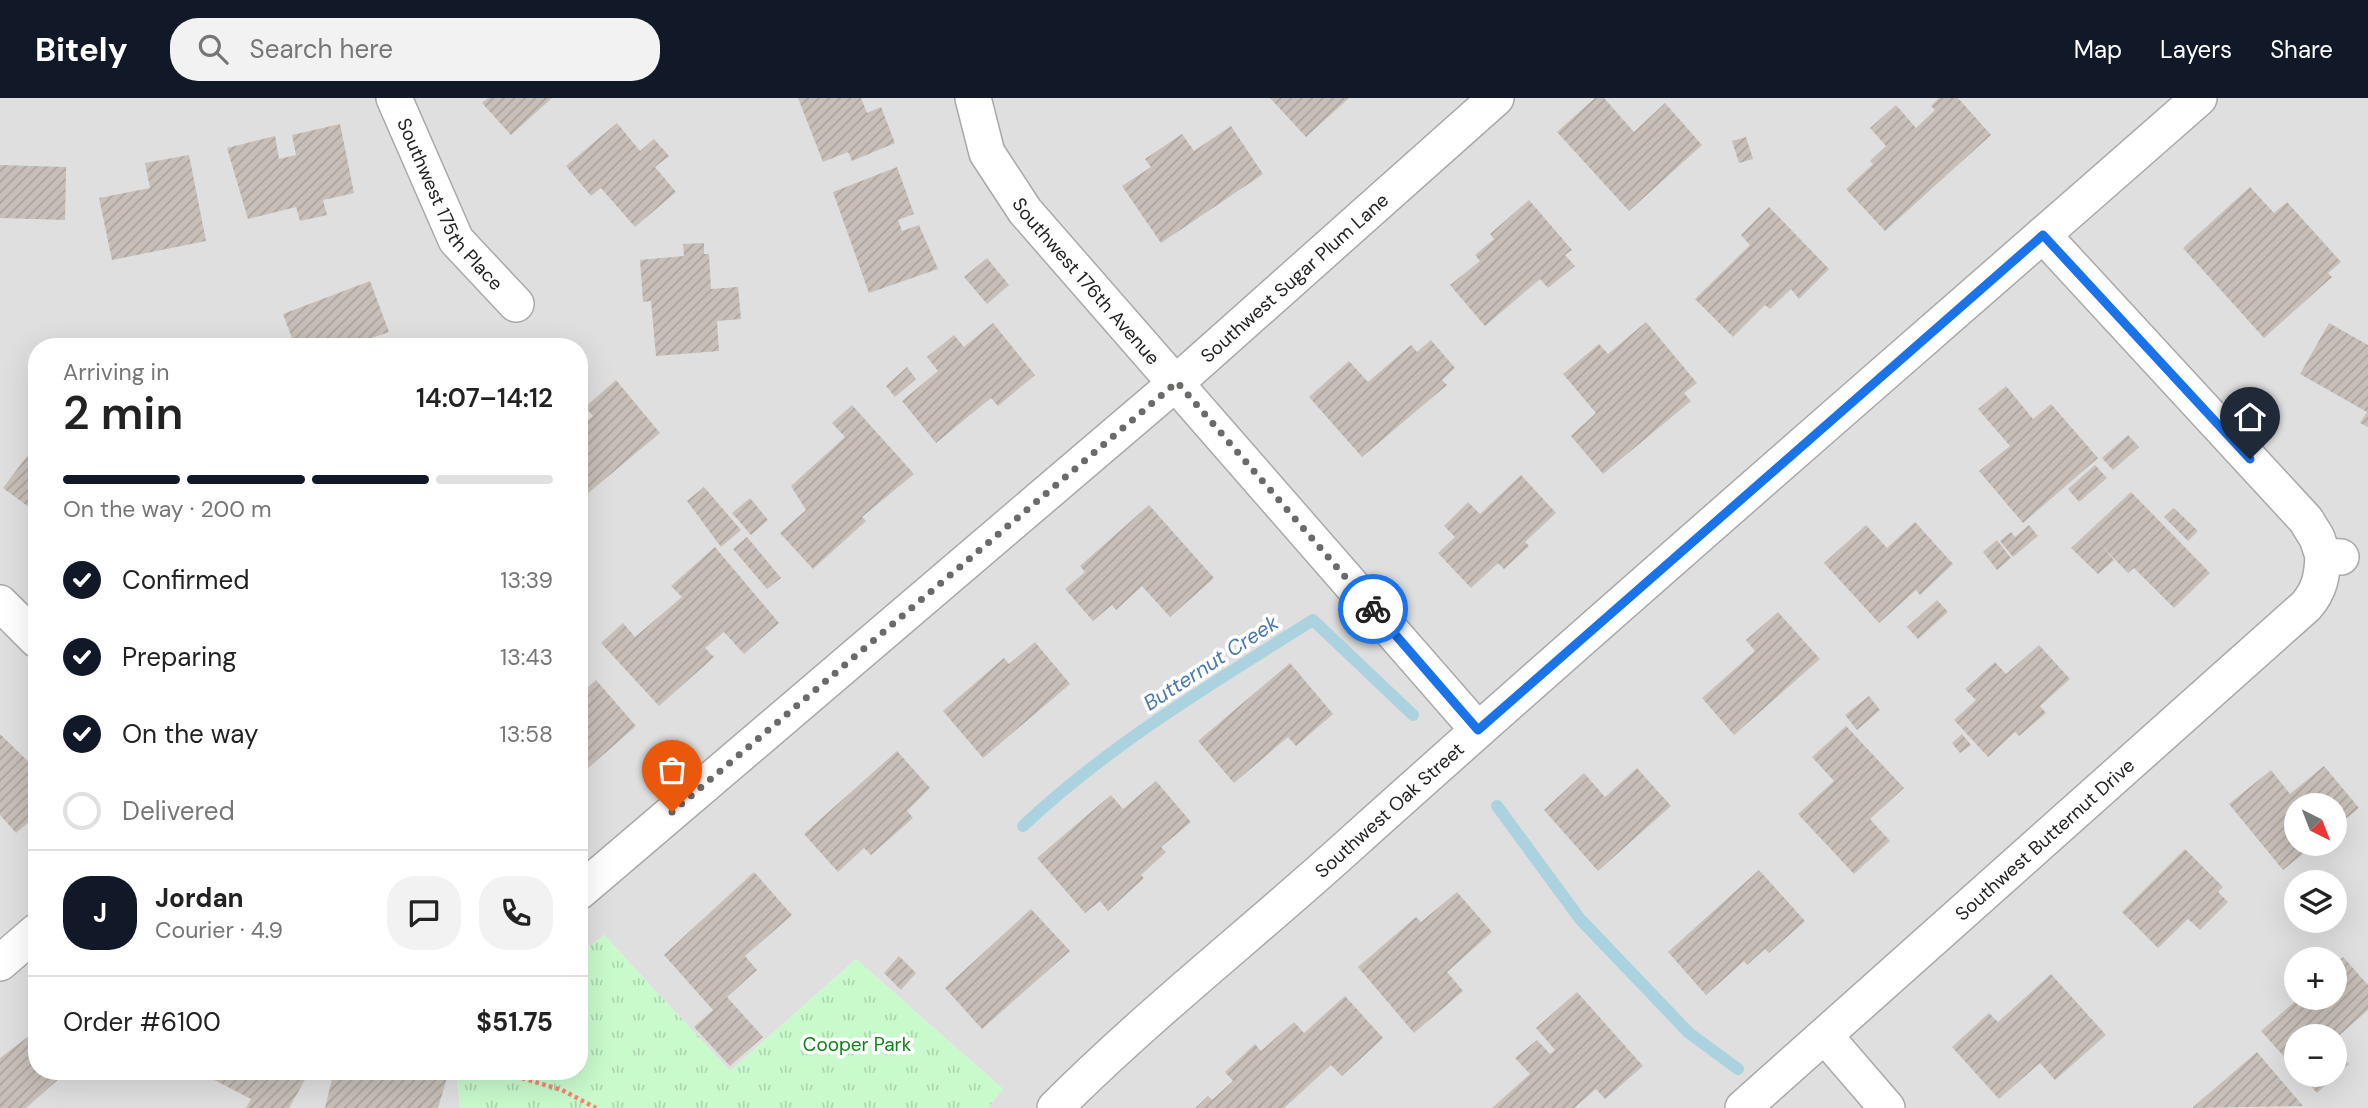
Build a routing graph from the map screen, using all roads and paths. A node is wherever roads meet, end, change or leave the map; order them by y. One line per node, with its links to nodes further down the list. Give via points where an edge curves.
1 (394, 98): 6 (street, Southwest 175th Place, via 456,240)
2 (973, 98): 7 (street, Southwest 176th Avenue, via 987,153 1017,200)
3 (1496, 98): 7 (street, Southwest Sugar Plum Lane)
4 (2199, 98): 5 (street, Southwest Oak Street)
5 (2043, 235): 10 (street, Southwest Oak Street); 14 (street, Southwest Butternut Drive, via 2306,520 2332,556 2306,606)
6 (516, 304)
7 (1177, 382): 10 (street, Southwest 176th Avenue); 11 (street, Southwest Sugar Plum Lane)
8 (0, 603): 9 (street)
9 (28, 631)
10 (1478, 730): 17 (street, Southwest Oak Street, via 1275,913 1106,1056)
11 (588, 884)
12 (28, 939): 13 (street)
13 (0, 963)
14 (1825, 1036): 18 (street, Southwest Butternut Drive); 19 (street)
15 (529, 1080): 16 (path, via 562,1090)
16 (596, 1108)
17 (1055, 1108)
18 (1743, 1108)
19 (1888, 1108)

